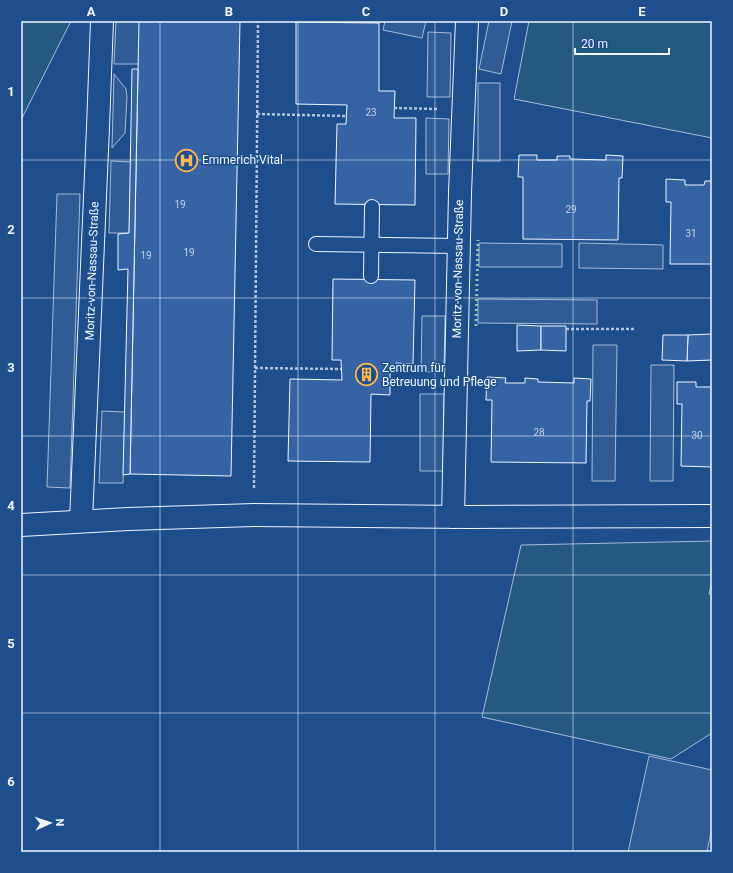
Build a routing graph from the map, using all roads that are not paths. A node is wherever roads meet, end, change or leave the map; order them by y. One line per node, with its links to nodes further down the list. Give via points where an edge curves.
1 (102, 21): 10 (street, Moritz-von-Nassau-Straße)
2 (467, 21): 6 (street, Moritz-von-Nassau-Straße)
3 (372, 207): 5 (lane)
4 (316, 244): 5 (lane)
5 (371, 245): 6 (lane); 7 (lane)
6 (458, 246): 9 (street, Moritz-von-Nassau-Straße)
7 (371, 276)
8 (712, 516): 9 (street)
9 (453, 517): 10 (street, via 254,515)
10 (81, 521): 11 (street)
11 (21, 525)

